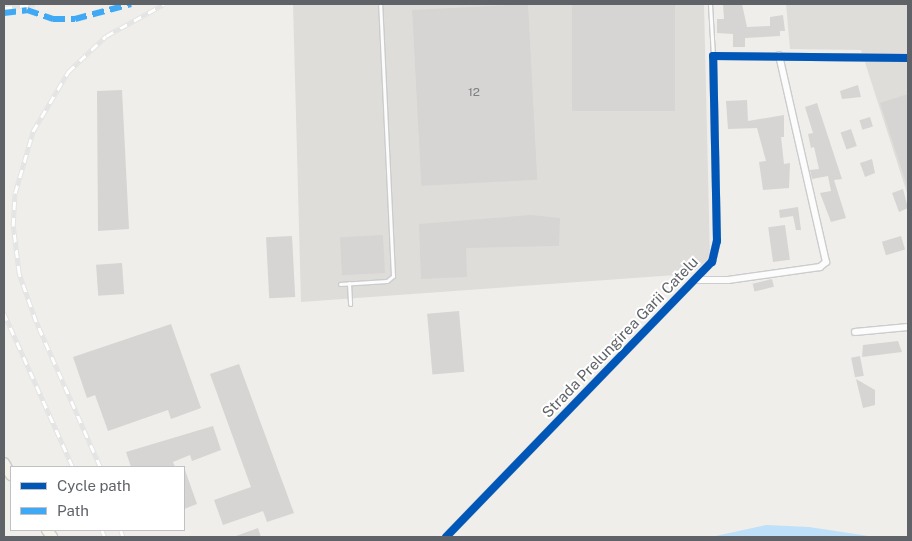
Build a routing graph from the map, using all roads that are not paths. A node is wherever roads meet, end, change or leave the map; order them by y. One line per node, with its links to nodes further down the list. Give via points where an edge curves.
1 (380, 4): 7 (lane, via 393,276 388,281)
2 (710, 4): 4 (lane)
3 (779, 55): 4 (street); 5 (street); 6 (street, via 826,262 820,267 802,270 728,280)
4 (713, 56): 6 (street, Strada Prelungirea Garii Catelu, via 716,241 712,262)
5 (908, 58)
6 (698, 280): 12 (street, Strada Prelungirea Garii Catelu)
7 (349, 283): 8 (lane); 9 (lane)
8 (340, 284)
9 (350, 304)
10 (908, 327): 11 (street)
11 (855, 332)
12 (446, 537)

